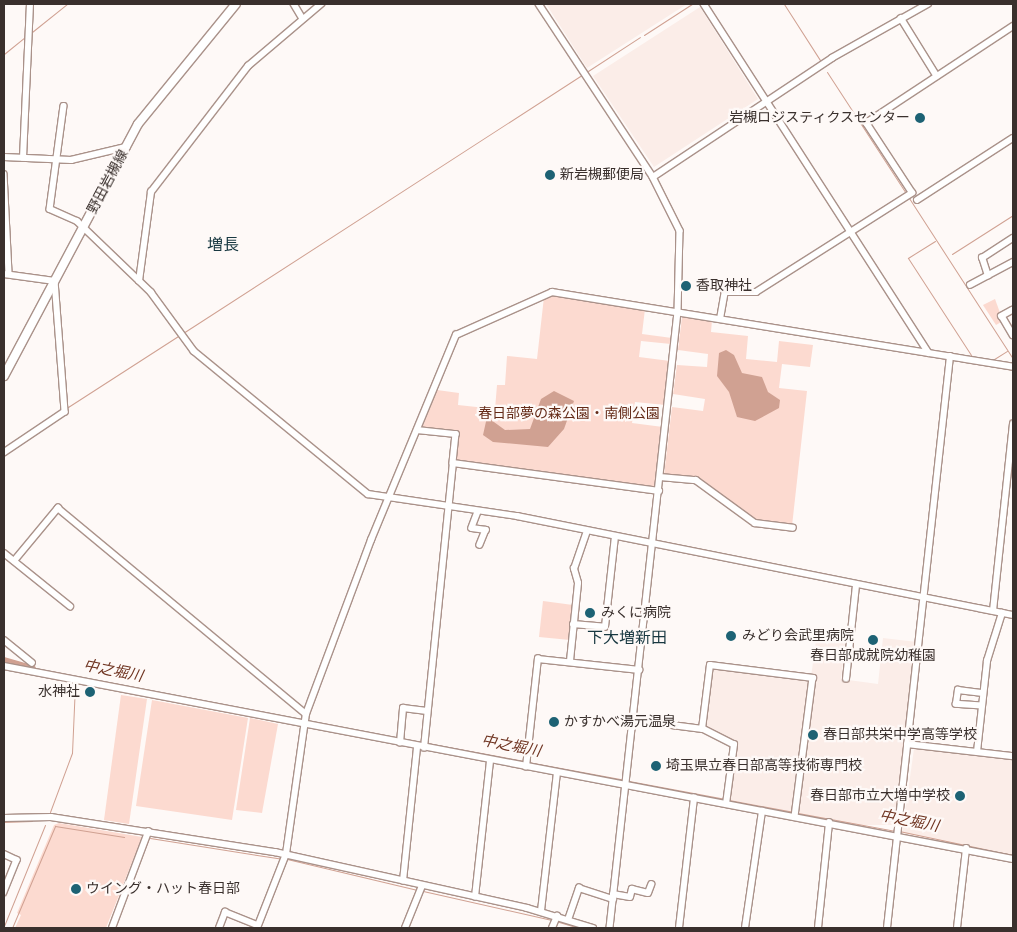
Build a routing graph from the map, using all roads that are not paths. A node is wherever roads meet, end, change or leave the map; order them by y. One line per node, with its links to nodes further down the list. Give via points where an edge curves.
1 (30, 4): 17 (street)
2 (236, 4): 15 (main road, 野田岩槻線, via 146,114)
3 (294, 4): 9 (street)
4 (321, 4): 9 (street)
5 (539, 4): 20 (street)
6 (704, 4): 12 (street)
7 (928, 4): 8 (street)
8 (901, 18): 11 (street); 12 (street)
9 (303, 19): 29 (street, via 244,70 151,192)
10 (1013, 26): 11 (street)
11 (938, 76): 23 (street, via 866,124 912,193)
12 (766, 101): 20 (street); 23 (street)
13 (64, 106): 18 (street)
14 (1013, 138): 21 (street)
15 (126, 146): 18 (street); 22 (main road, 野田岩槻線)
16 (4, 157): 17 (street)
17 (23, 158): 18 (street)
18 (57, 160): 22 (street, via 50,209 68,215)
19 (4, 174): 26 (street)
20 (652, 177): 32 (street, via 680,231)
21 (917, 200)
22 (84, 228): 28 (main road, 野田岩槻線); 29 (street)
23 (851, 231): 33 (street, via 756,292 724,292); 35 (street)
24 (1013, 238): 27 (street, via 982,258)
25 (1013, 262): 27 (street)
26 (6, 274): 28 (street)
27 (988, 276): 30 (street)
28 (55, 281): 38 (main road, 野田岩槻線); 41 (street, via 64,410)
29 (139, 281): 45 (street, via 194,351 368,494)
30 (970, 285)
31 (1013, 310): 34 (street, via 1002,316)
32 (678, 312): 33 (street); 40 (street, via 552,292 483,321 451,342); 43 (street)
33 (720, 319): 35 (street)
34 (1013, 335)
35 (929, 353): 36 (street)
36 (950, 356): 37 (street); 56 (street)
37 (1013, 367)
38 (4, 376)
39 (1013, 424): 58 (street)
40 (417, 430): 42 (street, via 456,434); 45 (street)
41 (4, 453)
42 (453, 463): 44 (street); 46 (street)
43 (660, 477): 44 (street); 48 (street, via 696,480 755,523)
44 (659, 491): 52 (street)
45 (390, 499): 46 (street); 71 (street)
46 (448, 507): 47 (street); 70 (street)
47 (478, 512): 49 (street); 51 (street, via 472,528 486,530)
48 (793, 528)
49 (587, 531): 50 (street); 61 (street, via 574,569 578,583)
50 (615, 537): 52 (street); 61 (street, via 605,627)
51 (480, 545)
52 (653, 545): 55 (street); 66 (street)
53 (4, 553): 54 (street)
54 (14, 561): 57 (street); 71 (street, via 58,508)
55 (856, 586): 56 (street); 67 (street)
56 (924, 597): 58 (street); 75 (street)
57 (70, 606)
58 (993, 611): 59 (street)
59 (1002, 613): 60 (street); 68 (street, via 987,661)
60 (1013, 615)
61 (574, 624): 63 (street)
62 (4, 640): 64 (street)
63 (570, 661): 66 (street); 80 (street, via 538,659)
64 (32, 664)
65 (4, 666): 71 (street)
66 (639, 670): 72 (street)
67 (846, 679)
68 (983, 693): 69 (street); 69 (street, via 958,690 956,704)
69 (982, 706): 77 (street)
70 (427, 711): 74 (street, via 403,708); 76 (street)
71 (304, 720): 74 (street); 93 (street)
72 (633, 720): 73 (street); 82 (street)
73 (702, 729): 84 (street, via 734,745); 86 (street, via 710,665 813,678)
74 (400, 743): 76 (street)
75 (907, 744): 77 (street); 90 (street)
76 (420, 747): 79 (street); 95 (street)
77 (977, 752): 78 (street)
78 (1013, 756)
79 (490, 761): 80 (street); 99 (street)
80 (526, 764): 81 (street)
81 (558, 773): 82 (street); 101 (street)
82 (626, 787): 83 (street); 100 (street)
83 (694, 798): 84 (street); 111 (street)
84 (726, 804): 85 (street)
85 (762, 811): 86 (street); 112 (street)
86 (795, 817): 88 (street)
87 (4, 818): 89 (street, via 51,817)
88 (829, 824): 90 (street); 113 (street)
89 (148, 832): 93 (street); 105 (street)
90 (897, 836): 91 (street); 114 (street)
91 (966, 849): 94 (street); 115 (street)
92 (4, 854): 98 (street, via 17,860)
93 (285, 857): 95 (street); 104 (street)
94 (1013, 859)
95 (403, 881): 97 (street)
96 (650, 885): 100 (street, via 648,894 632,889 630,897)
97 (421, 889): 99 (street); 107 (street)
98 (4, 893)
99 (475, 897): 101 (street)
100 (613, 897): 103 (street, via 579,888); 110 (street)
101 (541, 911): 102 (street)
102 (557, 916): 103 (street); 108 (street)
103 (568, 920): 109 (street)
104 (257, 927): 106 (street, via 225,912)
105 (112, 928)
106 (219, 928)
107 (405, 928)
108 (552, 928)
109 (593, 928)
110 (610, 928)
111 (679, 928)
112 (745, 928)
113 (818, 928)
114 (887, 928)
115 (956, 928)

